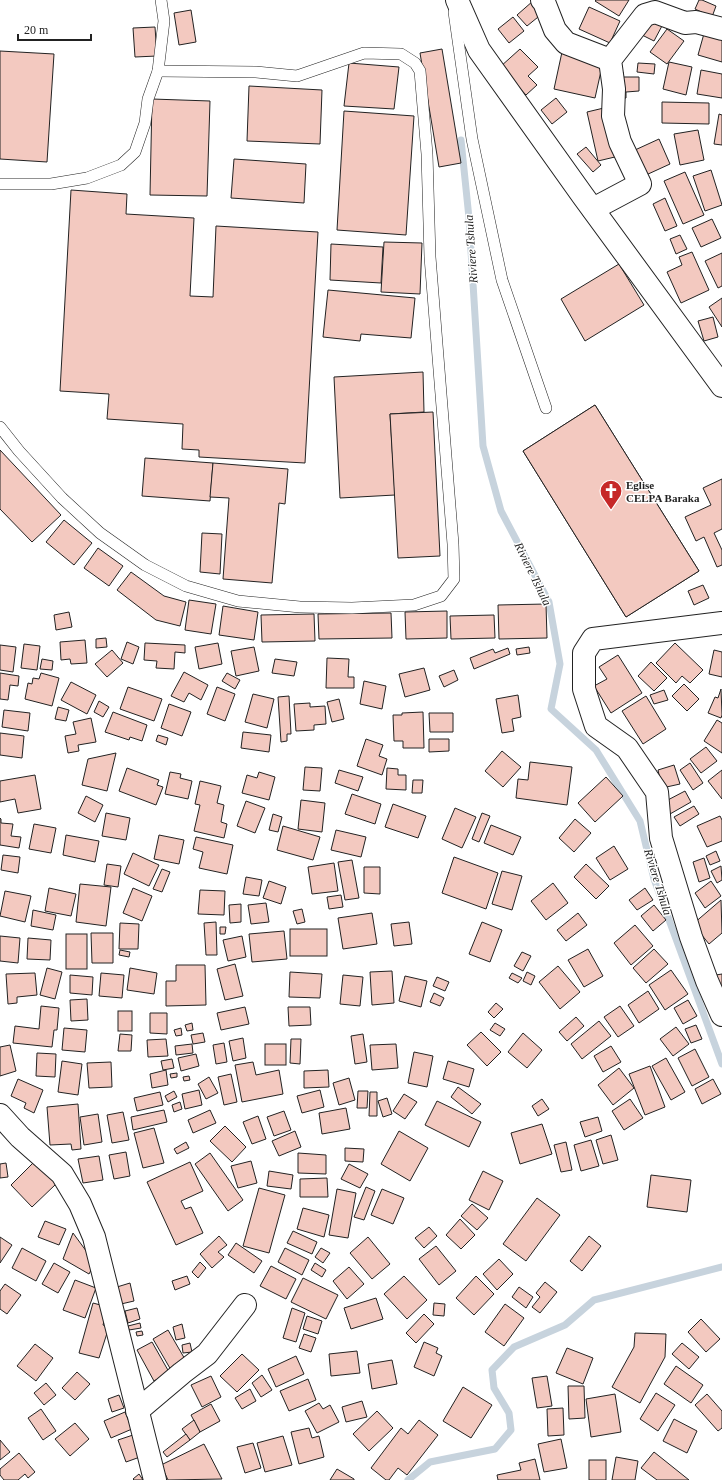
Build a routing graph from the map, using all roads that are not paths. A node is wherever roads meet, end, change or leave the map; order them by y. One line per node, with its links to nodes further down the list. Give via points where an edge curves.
1 (161, 0): 7 (lane, via 164,20)
2 (453, 0): 11 (lane, via 472,139 502,280)
3 (457, 0): 9 (street, via 479,50)
4 (542, 0): 6 (street, via 555,30 566,43)
5 (722, 29): 6 (street, via 696,22 685,23 655,12 645,15)
6 (610, 60): 9 (street, via 614,89 613,116 620,142 640,184)
7 (158, 71): 8 (lane, via 135,152 120,165 87,178 52,184); 12 (lane, via 256,72 297,76 364,53 401,54 420,71 427,154 430,257 454,579 441,596 414,605 352,608 300,607 238,600 186,586 145,565 100,533 62,498)
8 (0, 184)
9 (593, 209): 10 (street)
10 (722, 386)
11 (546, 408)
12 (0, 427)
13 (722, 623): 14 (street, via 593,639 584,653 584,689 596,726 627,748 657,792 661,838 707,981)
14 (722, 1015)
15 (0, 1115): 17 (street, via 20,1137 62,1174 80,1204 94,1237)
16 (245, 1305): 17 (street, via 206,1354)
17 (137, 1411): 18 (street)
18 (155, 1480)

